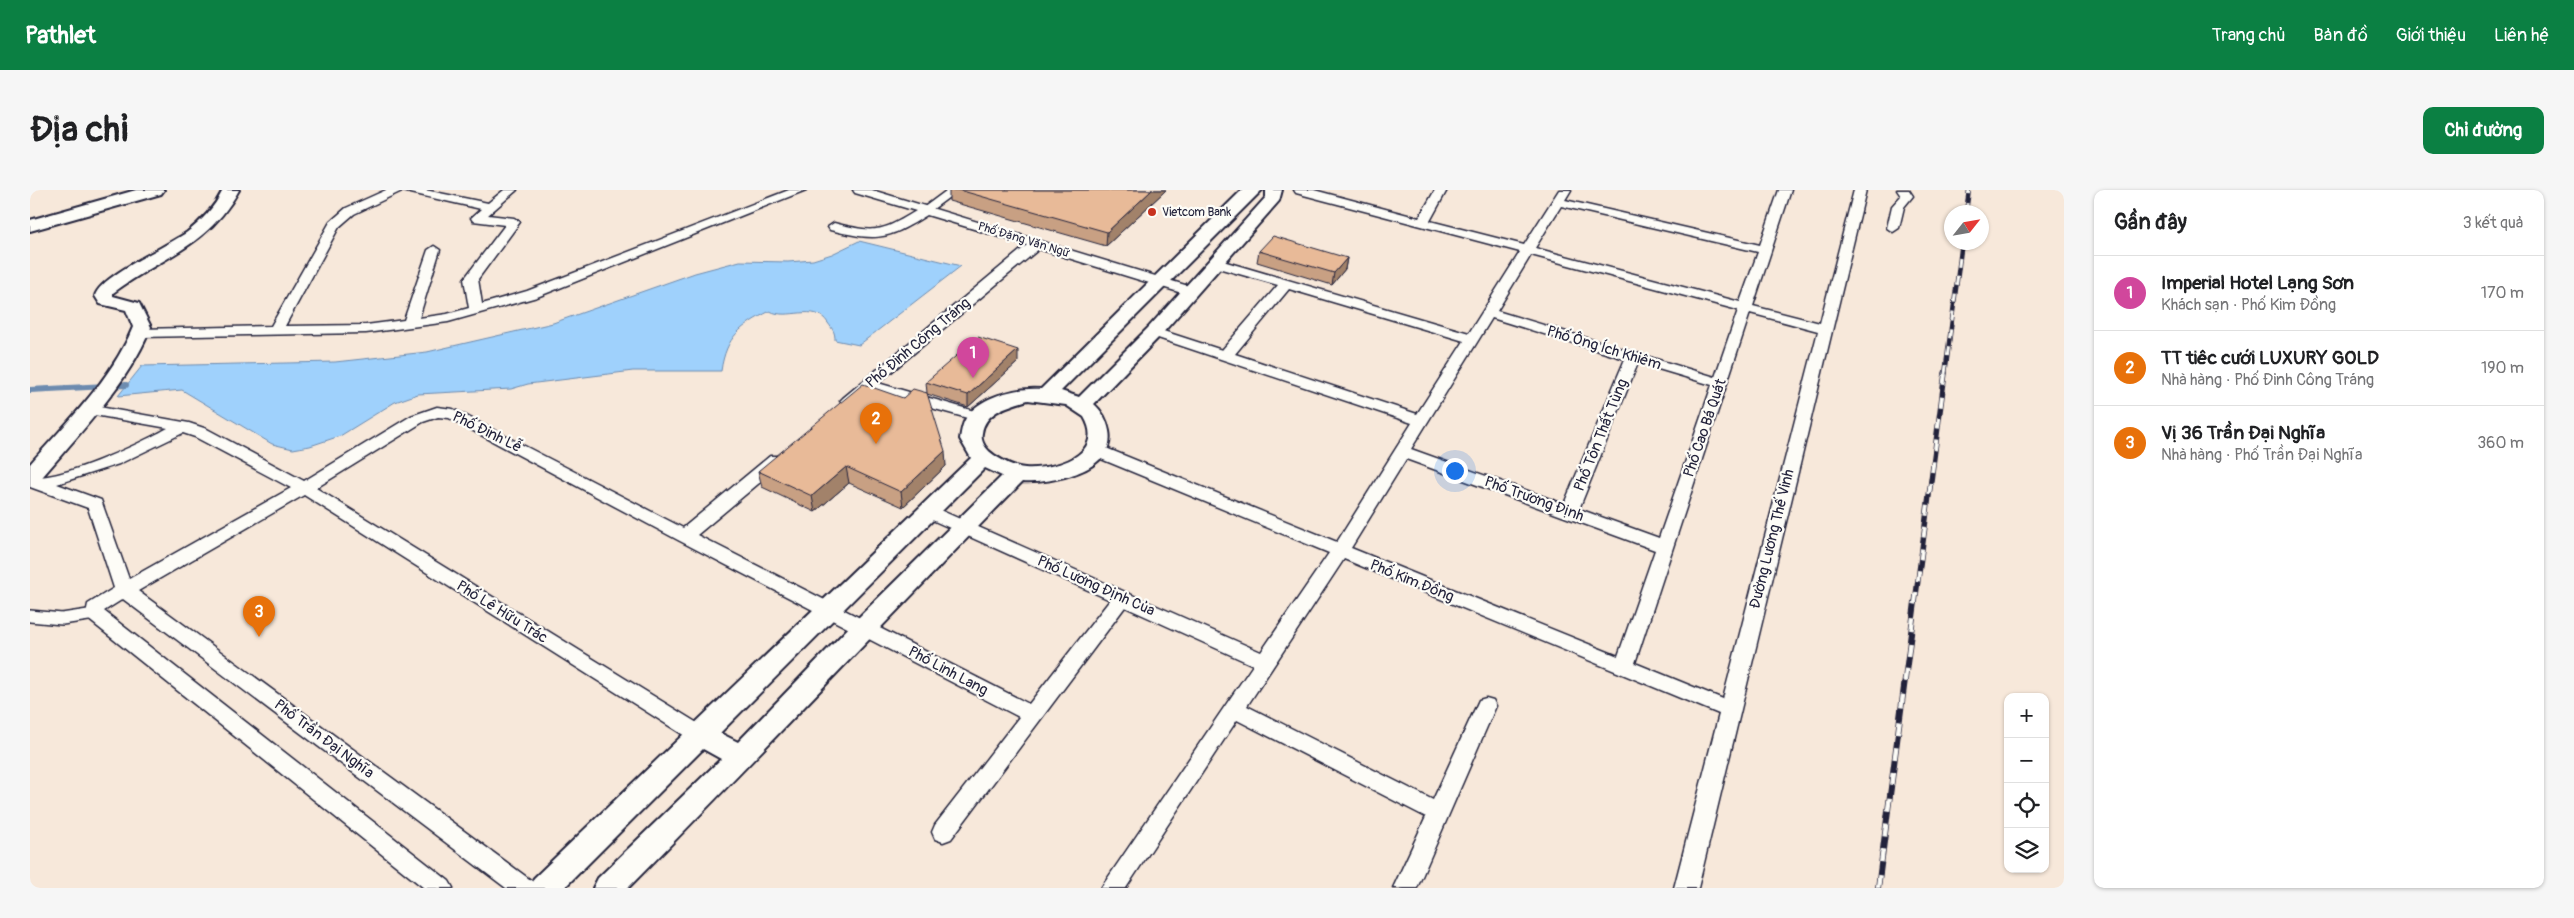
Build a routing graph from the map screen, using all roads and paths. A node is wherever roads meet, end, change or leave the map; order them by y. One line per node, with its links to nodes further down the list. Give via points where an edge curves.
1 (155, 190): 21 (main road)
2 (231, 190): 40 (street, via 220,212 194,234 172,251 104,291 106,300 133,307 142,327)
3 (396, 190): 38 (street, via 350,211 334,224)
4 (407, 190): 17 (street)
5 (510, 190): 17 (street)
6 (800, 190): 34 (street, via 532,294)
7 (859, 190): 18 (street, Phố Đặng Văn Ngữ)
8 (953, 190): 18 (lane)
9 (1254, 190): 20 (street)
10 (1274, 190): 24 (street, via 1274,198)
11 (1300, 190): 19 (street)
12 (1441, 190): 19 (street)
13 (1785, 190): 28 (street, Phố Cao Bá Quát)
14 (1860, 190): 37 (street, Đường Lương Thế Vinh)
15 (1903, 190): 23 (street, via 1908,196 1898,206)
16 (1562, 196): 27 (street); 28 (street)
17 (491, 206): 34 (street, via 477,218 514,222 471,279)
18 (926, 210): 22 (street, via 882,235); 25 (street, Phố Đặng Văn Ngữ)
19 (1422, 223): 27 (street)
20 (1214, 225): 24 (street); 30 (street)
21 (30, 226)
22 (834, 227)
23 (1893, 228)
24 (1242, 233): 29 (street)
25 (1037, 244): 30 (street, Phố Đặng Văn Ngữ); 45 (street, Phố Đinh Công Tráng)
26 (434, 250): 36 (street)
27 (1528, 250): 33 (street); 35 (street)
28 (1765, 250): 33 (street, Phố Cao Bá Quát)
29 (1216, 263): 31 (street); 32 (street)
30 (1159, 282): 32 (street, Phố Đặng Văn Ngữ); 46 (street)
31 (1286, 284): 41 (street); 42 (street)
32 (1190, 291): 39 (street)
33 (1745, 308): 37 (street); 44 (street, Phố Cao Bá Quát)
34 (477, 311): 36 (street)
35 (1488, 313): 41 (street); 43 (street, Phố Ông Ích Khiêm)
36 (410, 324): 38 (street, via 366,329)
37 (1825, 329): 76 (street, Đường Lương Thế Vinh)
38 (276, 330): 40 (street)
39 (1154, 332): 42 (street); 48 (street)
40 (140, 333): 47 (street, via 134,347)
41 (1472, 338): 51 (street)
42 (1226, 355): 51 (street)
43 (1634, 357): 44 (street, Phố Ông Ích Khiêm); 61 (street, Phố Tôn Thất Tùng)
44 (1720, 383): 64 (street, Phố Cao Bá Quát)
45 (867, 385): 49 (street, Phố Đinh Công Tráng); 50 (street)
46 (1047, 394): 48 (street); 50 (street, via 1006,398)
47 (93, 403): 52 (street, Phố Lê Hữu Trác); 58 (street)
48 (1082, 405): 54 (street, via 1100,426)
49 (837, 410)
50 (976, 416): 56 (street, via 970,427 970,438)
51 (1421, 421): 55 (street)
52 (183, 426): 58 (street, via 120,460); 59 (street, Phố Lê Hữu Trác, via 201,432)
53 (791, 448): 63 (street)
54 (1095, 450): 57 (street, via 1086,460 1055,474); 65 (street, Phố Kim Đồng)
55 (1403, 452): 61 (street, Phố Trương Định); 65 (street)
56 (982, 459): 57 (street); 60 (street)
57 (1018, 474): 62 (street)
58 (33, 480): 66 (street, via 95,504)
59 (304, 488): 63 (street, Phố Đinh Lễ, via 417,419 437,412 453,414); 66 (street, Phố Đinh Lễ); 78 (street, Phố Lê Hữu Trác)
60 (928, 511): 62 (street, Phố Lương Định Của); 68 (street)
61 (1569, 512): 64 (street, Phố Trương Định)
62 (963, 527): 67 (street, Phố Lương Định Của); 71 (street)
63 (684, 536): 68 (street, Phố Đinh Lễ)
64 (1665, 547): 73 (street, Phố Cao Bá Quát)
65 (1340, 551): 72 (street); 73 (street, Phố Kim Đồng)
66 (124, 590): 69 (street, Phố Đinh Lễ, via 100,604); 83 (street, Phố Trần Đại Nghĩa)
67 (1122, 598): 72 (street, Phố Lương Định Của); 77 (street)
68 (830, 609): 71 (street, Phố Linh Lang); 78 (street)
69 (95, 614): 70 (lane, via 62,619); 82 (street)
70 (30, 616)
71 (864, 627): 77 (street, Phố Linh Lang); 79 (street)
72 (1265, 662): 75 (street)
73 (1624, 667): 76 (street, Phố Kim Đồng)
74 (1486, 706): 80 (street)
75 (1233, 708): 80 (street); 86 (street)
76 (1730, 710): 88 (street, Đường Lương Thế Vinh)
77 (1033, 715): 81 (street)
78 (700, 736): 79 (street); 84 (street)
79 (741, 757): 85 (street)
80 (1439, 813): 87 (street)
81 (943, 832)
82 (440, 888)
83 (524, 888)
84 (544, 888)
85 (608, 888)
86 (1114, 888)
87 (1406, 888)
88 (1686, 888)

